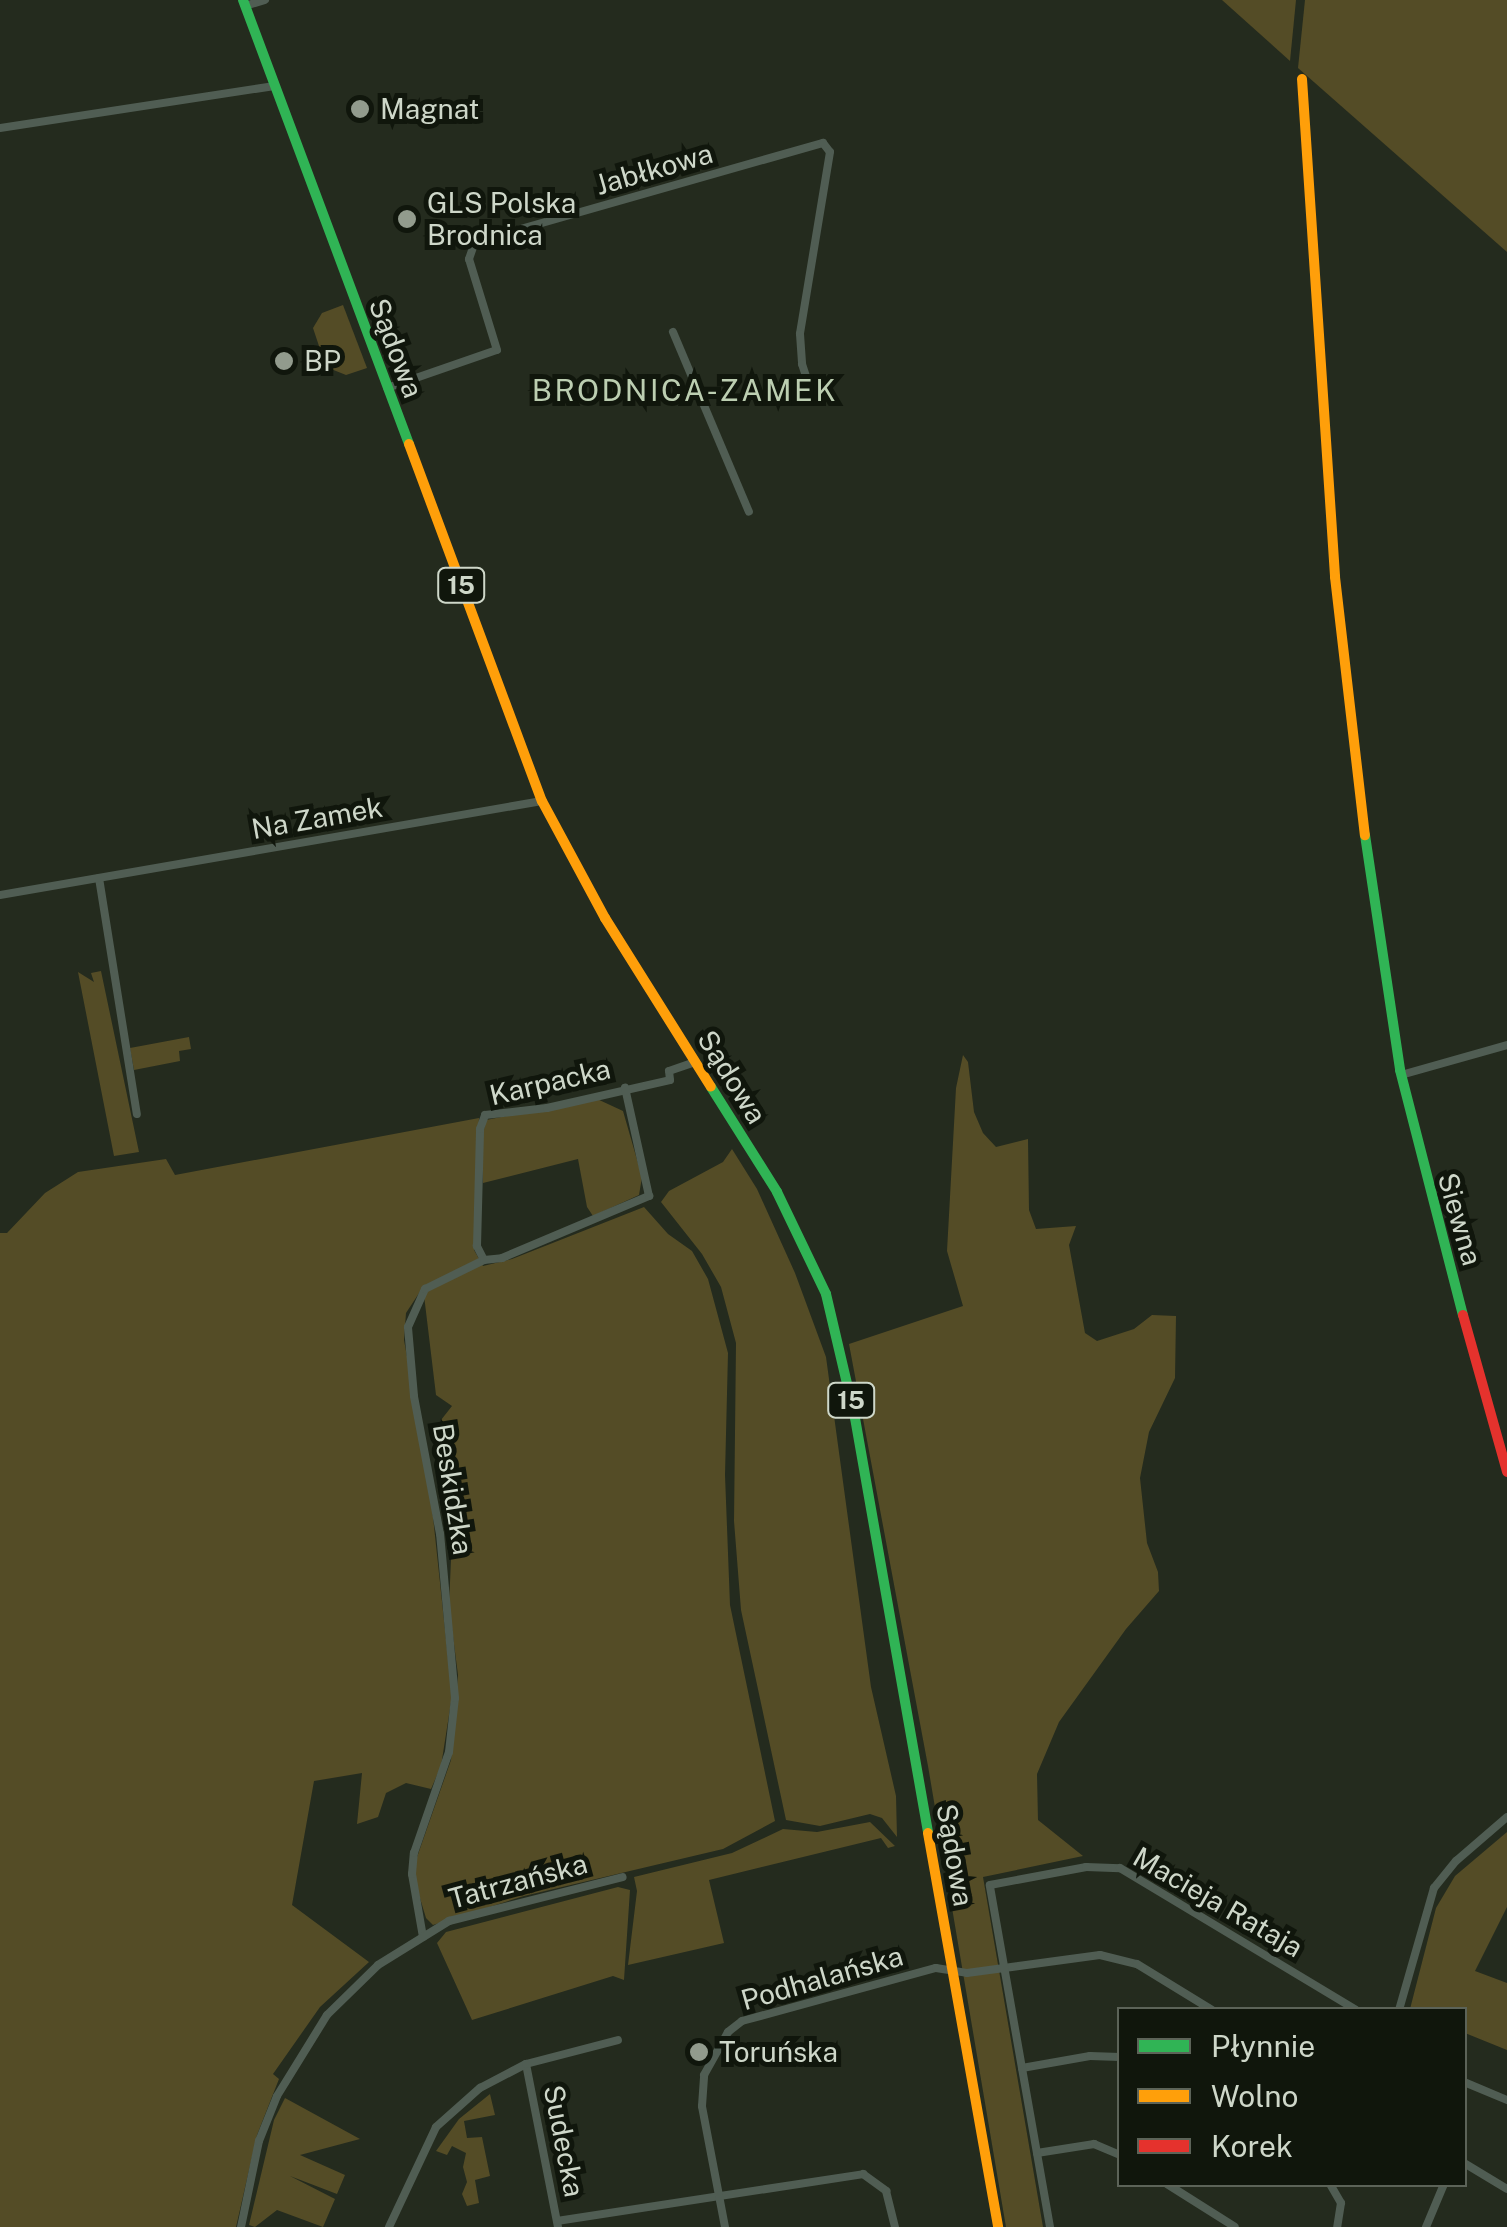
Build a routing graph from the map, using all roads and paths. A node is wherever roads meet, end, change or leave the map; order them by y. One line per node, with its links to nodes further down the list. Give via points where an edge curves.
1 (265, 0): 2 (street)
2 (244, 3): 4 (main road, Sądowa / 15)
3 (1302, 79): 15 (main road, Siewna, via 1341,648)
4 (274, 86): 5 (street); 7 (main road, Sądowa / 15)
5 (0, 128)
6 (673, 332): 9 (street)
7 (388, 388): 8 (street, Jabłkowa, via 497,350 469,258 475,242 823,143 830,152 800,334); 10 (main road, Sądowa / 15)
8 (810, 388)
9 (749, 512)
10 (542, 801): 11 (street, Na Zamek); 14 (main road, Sądowa / 15)
11 (99, 878): 12 (street, Na Zamek); 17 (street)
12 (0, 894)
13 (1507, 1044): 15 (street)
14 (695, 1062): 16 (street, Karpacka, via 668,1071 670,1080); 24 (main road, Sądowa / 15, via 798,1230 835,1324)
15 (1401, 1074): 19 (main road, Siewna)
16 (625, 1088): 18 (street, Beskidzka, via 649,1196); 18 (street, Karpacka, via 485,1115 477,1246)
17 (137, 1114)
18 (484, 1260): 22 (street, Beskidzka, via 425,1289 406,1341 440,1534 455,1698 448,1752 414,1853)
19 (1507, 1472)
20 (1507, 1818): 27 (street, via 1434,1888)
21 (623, 1877): 22 (street, Tatrzańska, via 449,1921)
22 (423, 1937): 43 (street, Tatrzańska, via 378,1965 302,2052 267,2118)
23 (1004, 1968): 24 (street, Podhalańska); 25 (street, Podhalańska, via 1116,1956); 26 (street, Macieja Rataja, via 990,1885 1086,1867 1120,1868); 31 (street)
24 (953, 1971): 41 (street, Podhalańska, via 918,1972 742,2022 728,2032 704,2075 702,2106); 47 (main road, Sądowa / 15)
25 (1207, 2007)
26 (1351, 2007)
27 (1400, 2007)
28 (618, 2040): 30 (street)
29 (1117, 2057): 31 (street)
30 (526, 2064): 42 (street, Sudecka); 44 (street, via 480,2088 436,2126)
31 (1022, 2068): 34 (street)
32 (1467, 2083): 33 (street)
33 (1507, 2100)
34 (1037, 2153): 35 (street, via 1094,2144); 48 (street)
35 (1117, 2153)
36 (1467, 2165): 40 (street)
37 (1172, 2187): 49 (street)
38 (1332, 2187): 50 (street, via 1342,2203)
39 (1443, 2187): 51 (street)
40 (1507, 2188)
41 (719, 2194): 42 (street); 45 (street, Podhalańska); 46 (street, via 863,2174 886,2191)
42 (558, 2224)
43 (241, 2227)
44 (389, 2227)
45 (725, 2227)
46 (896, 2227)
47 (998, 2227)
48 (1050, 2227)
49 (1235, 2227)
50 (1337, 2227)
51 (1426, 2227)

